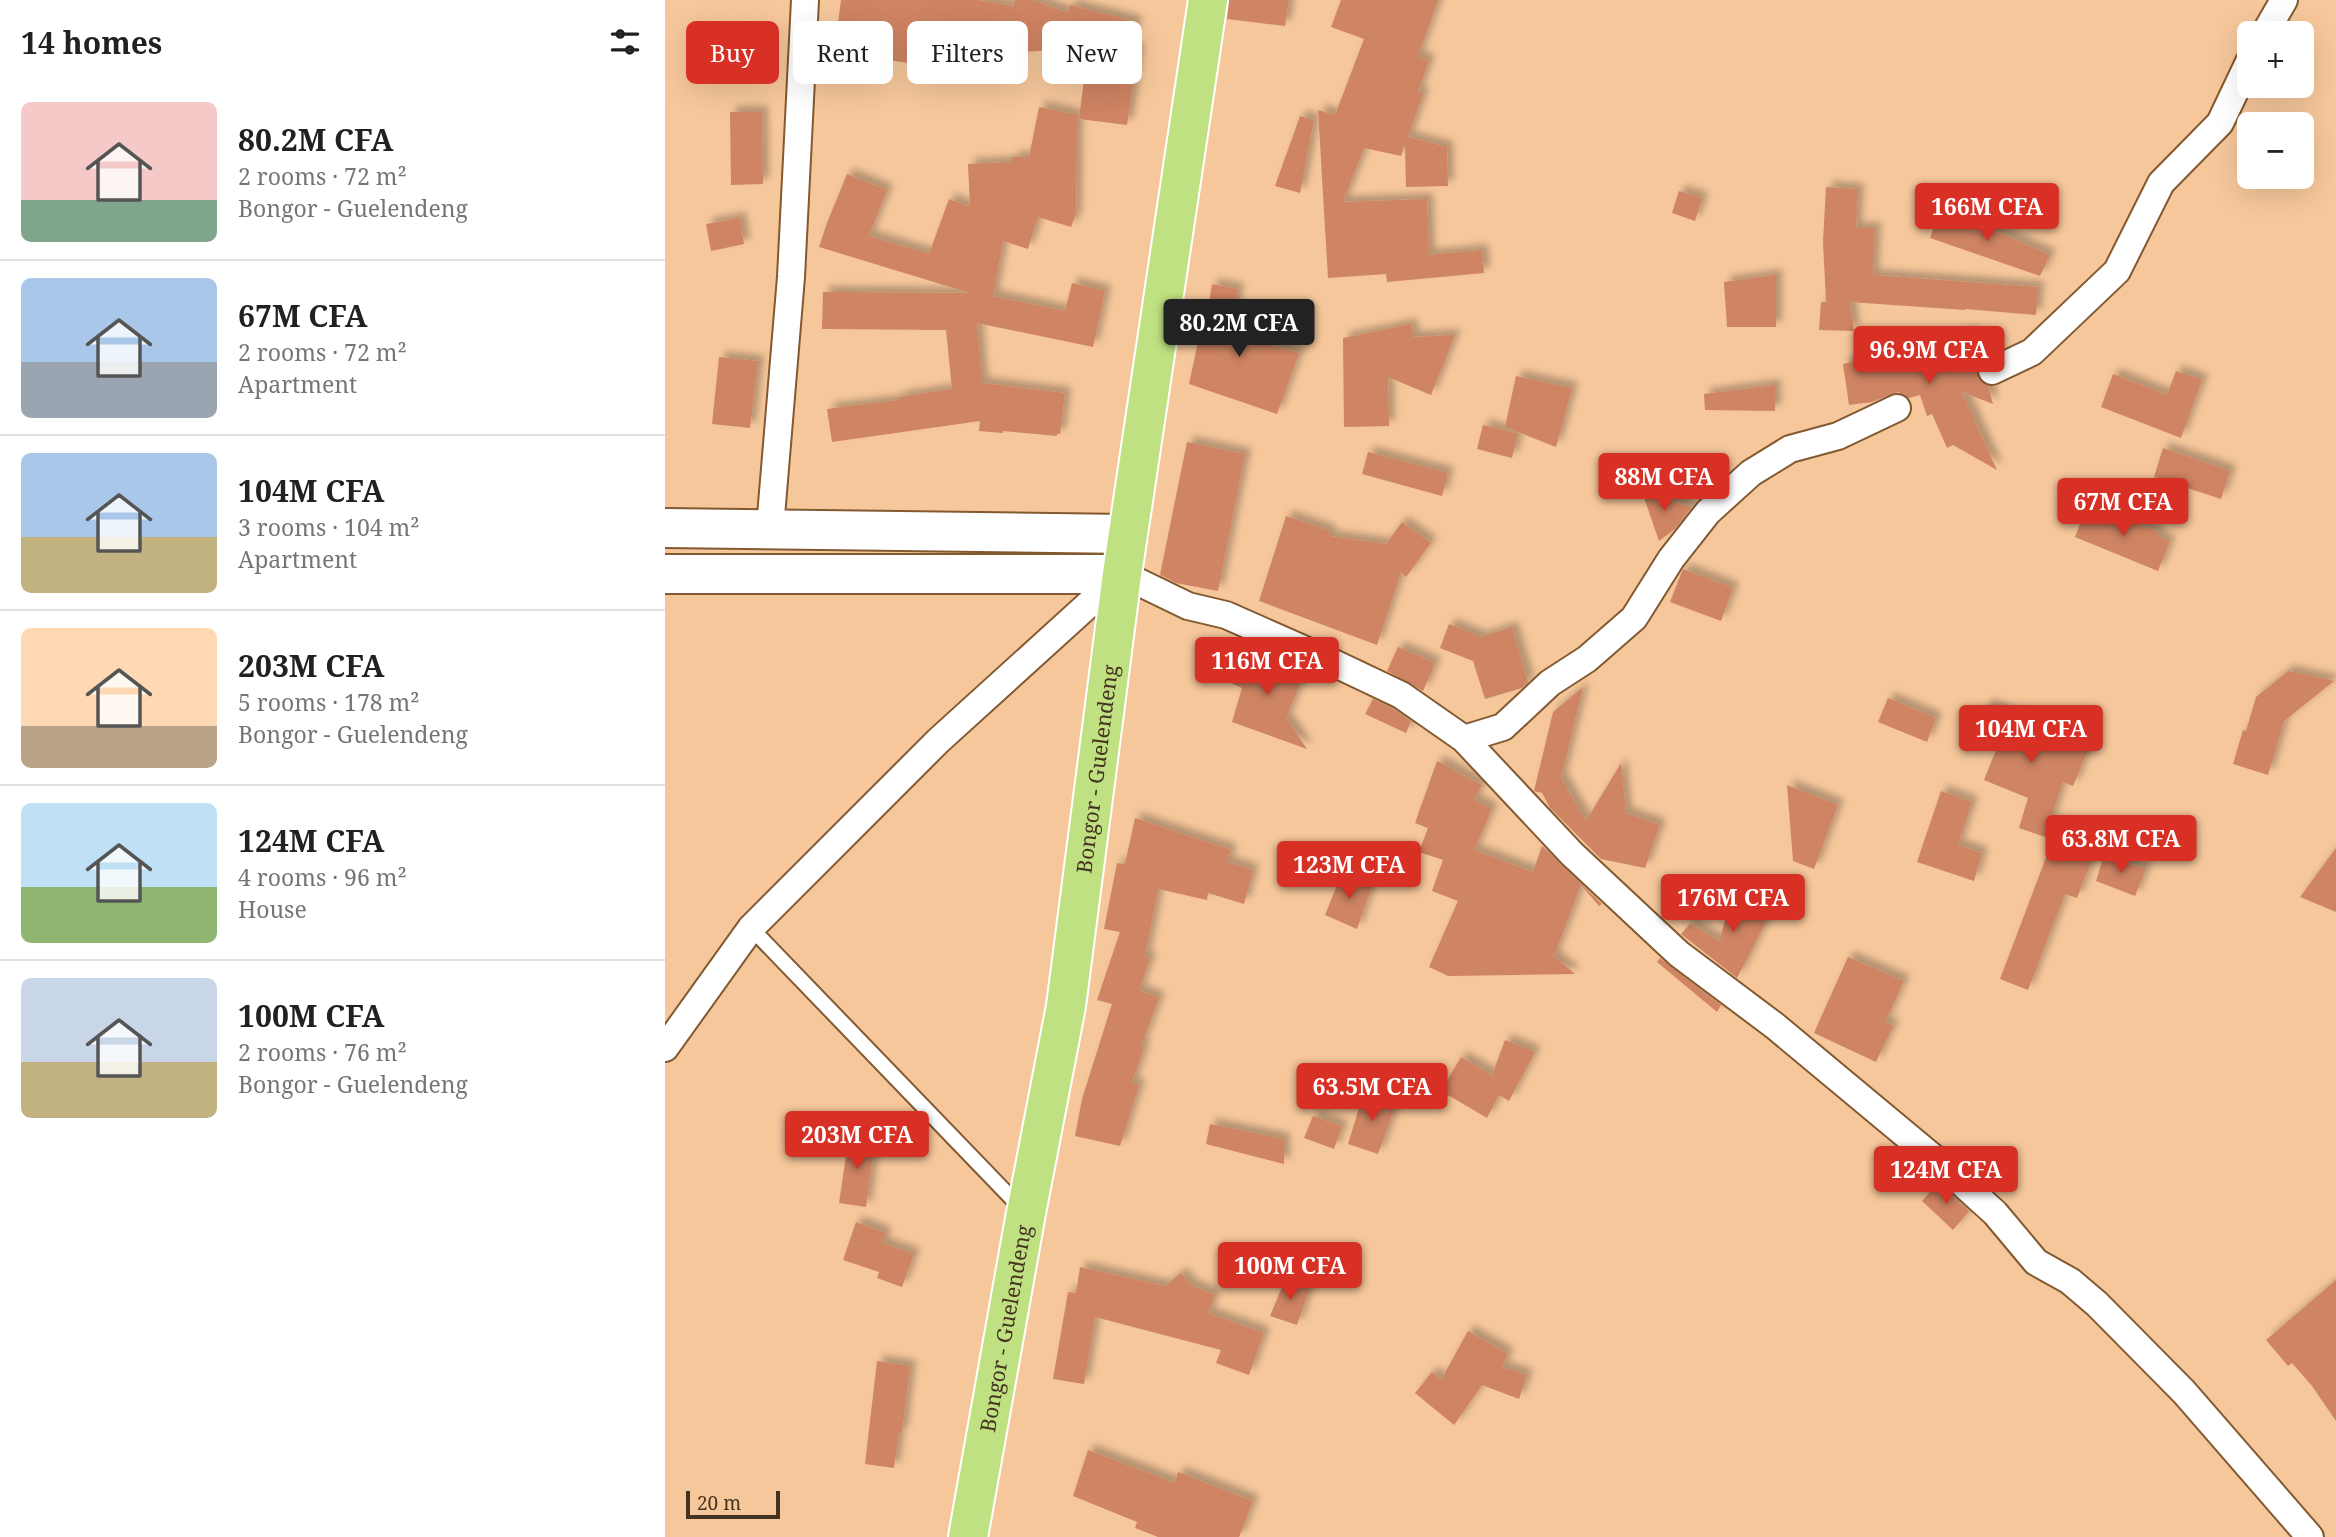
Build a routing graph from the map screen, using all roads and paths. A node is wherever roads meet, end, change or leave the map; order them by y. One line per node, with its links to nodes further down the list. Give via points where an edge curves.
1 (805, 0): 9 (street, via 791,277)
2 (1209, 0): 10 (highway, Bongor - Guelendeng)
3 (2284, 0): 4 (street)
4 (2272, 21)
5 (2237, 87): 6 (street, via 2220,123 2161,183 2117,271 2032,352)
6 (1992, 371)
7 (1897, 408): 13 (street, via 1838,436 1790,449 1751,474 1708,512 1634,618 1503,727)
8 (665, 528): 9 (main road)
9 (770, 528): 10 (main road)
10 (1128, 534): 12 (highway, Bongor - Guelendeng)
11 (665, 574): 12 (main road)
12 (1122, 574): 13 (street, via 1188,606 1226,615 1401,695); 14 (street, via 938,741); 16 (highway, Bongor - Guelendeng, via 1066,1006)
13 (1464, 739): 18 (street, via 1572,853 1679,954 1775,1026 1943,1165 1995,1213 2036,1262 2070,1281 2097,1304 2184,1392)
14 (751, 928): 15 (street); 16 (lane)
15 (665, 1048)
16 (1026, 1213): 17 (highway, Bongor - Guelendeng)
17 (968, 1537)
18 (2310, 1537)

